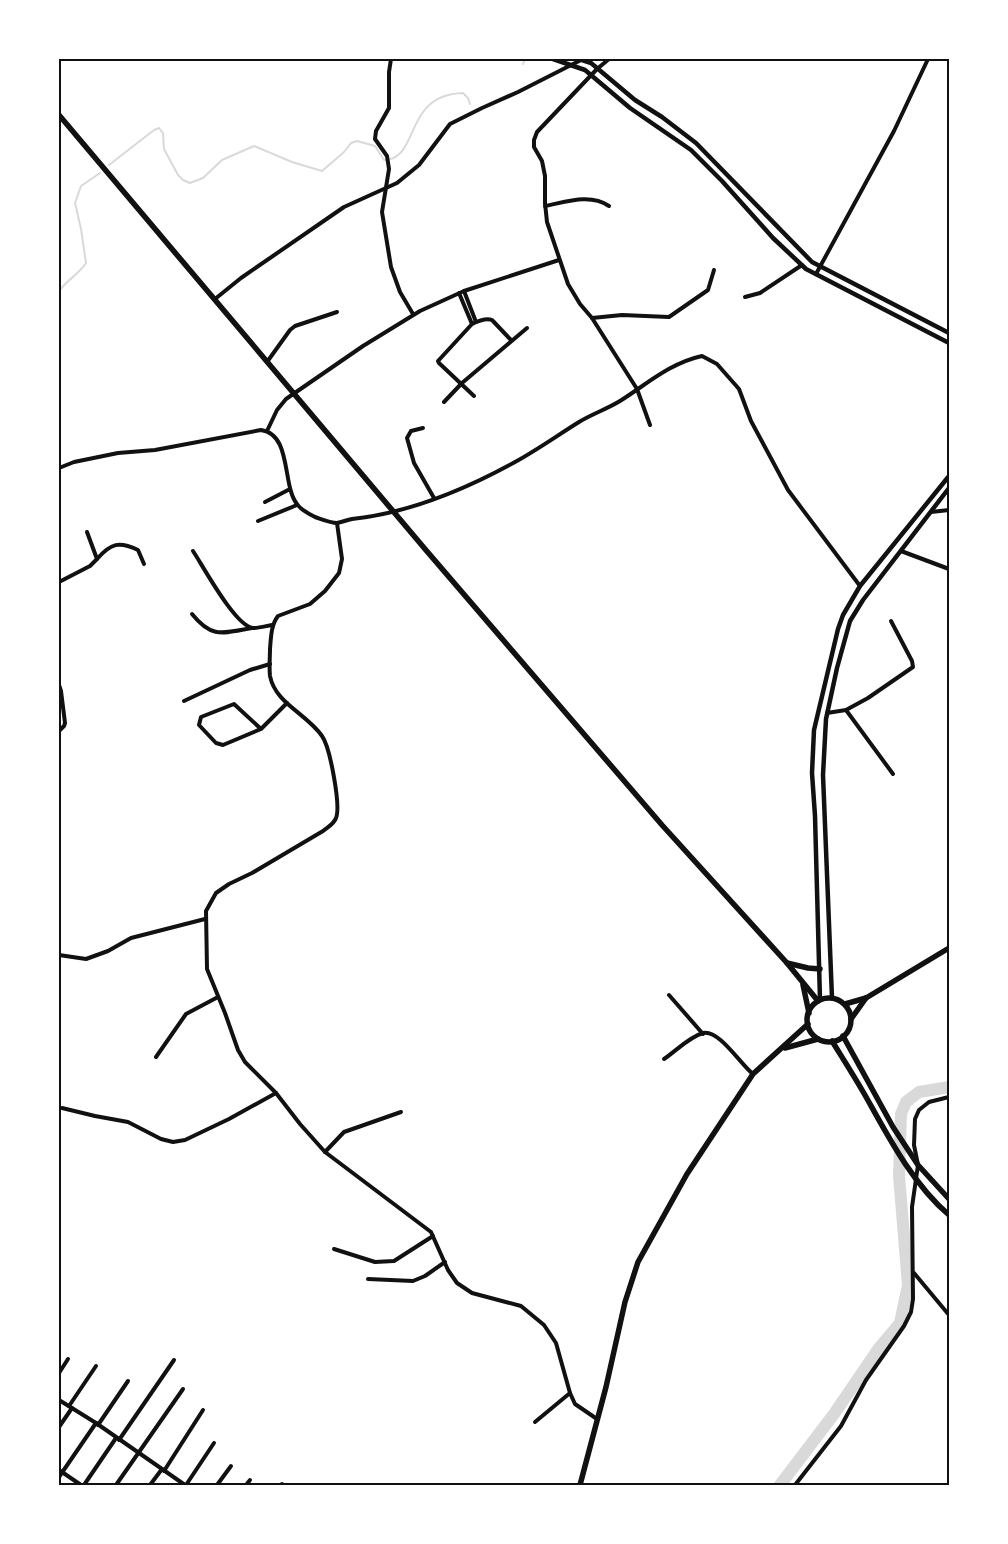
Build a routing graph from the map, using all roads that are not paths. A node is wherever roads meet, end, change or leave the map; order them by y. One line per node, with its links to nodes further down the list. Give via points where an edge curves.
1 (391, 59): 10 (street, via 389,108 376,131 376,139 389,163)
2 (553, 59): 6 (street)
3 (580, 59): 6 (street); 7 (street)
4 (610, 59): 7 (street)
5 (928, 59): 15 (street, via 894,131)
6 (571, 65): 8 (street); 10 (street, via 450,124 419,165 397,183)
7 (598, 69): 8 (street); 15 (street, via 696,143 812,262)
8 (591, 76): 11 (street, via 534,140 545,176); 14 (street, via 630,108 691,150)
9 (59, 115): 20 (main road)
10 (385, 187): 20 (street, via 344,207 241,278); 22 (street, via 382,212 391,267)
11 (545, 206): 12 (street, via 586,198); 13 (street)
12 (609, 206)
13 (559, 260): 18 (street); 23 (street, via 568,284)
14 (802, 265): 17 (street); 19 (street, via 760,293)
15 (820, 265): 17 (street); 26 (street)
16 (714, 270): 23 (street, via 708,290 669,316)
17 (816, 274): 28 (street)
18 (461, 292): 22 (street); 24 (street)
19 (745, 297)
20 (215, 300): 29 (main road)
21 (337, 312): 29 (street, via 295,326)
22 (413, 314): 32 (street)
23 (592, 318): 31 (street)
24 (474, 323): 27 (street, via 492,320); 30 (street, via 438,361)
25 (526, 328): 27 (street)
26 (949, 332)
27 (511, 340): 30 (street)
28 (949, 343)
29 (267, 362): 32 (main road)
30 (462, 383): 33 (street); 34 (street)
31 (636, 388): 35 (street); 42 (street, via 516,461 458,490); 59 (street, via 693,358 702,356 717,364 739,389 751,421 788,490)
32 (294, 393): 37 (street, via 277,410); 46 (main road)
33 (474, 396)
34 (444, 402)
35 (650, 425)
36 (423, 428): 42 (street, via 411,431 407,438 414,463)
37 (267, 431): 38 (street, via 118,453); 41 (street, via 282,449)
38 (59, 468)
39 (949, 476): 48 (street)
40 (949, 488): 47 (street)
41 (290, 489): 43 (street); 44 (street)
42 (434, 498): 46 (street)
43 (265, 502)
44 (297, 505): 50 (street); 51 (street, via 320,519)
45 (949, 510): 47 (street)
46 (394, 512): 51 (street); 80 (main road, via 662,825)
47 (931, 512): 49 (street)
48 (918, 515): 49 (street); 59 (street)
49 (925, 520): 54 (street)
50 (258, 521)
51 (337, 522): 62 (street, via 342,559 339,573 319,598 278,616)
52 (87, 532): 55 (street)
53 (193, 551): 63 (street, via 235,614)
54 (901, 551): 57 (street); 66 (street, via 850,621)
55 (97, 559): 56 (street, via 107,548 127,544 138,550); 58 (street)
56 (144, 564)
57 (949, 569)
58 (59, 582)
59 (860, 586): 65 (street, via 843,615)
60 (192, 614): 63 (street, via 213,632)
61 (891, 621): 70 (street, via 913,667)
62 (272, 625): 63 (street); 64 (street)
63 (252, 628)
64 (270, 664): 68 (street); 69 (street, via 272,683)
65 (829, 666): 66 (street); 74 (street, via 814,730)
66 (837, 668): 71 (street)
67 (59, 687): 73 (street, via 65,723)
68 (184, 701)
69 (287, 703): 72 (street); 77 (street, via 316,728 326,745 337,793 337,817 323,831 216,893)
70 (846, 710): 71 (street); 75 (street)
71 (827, 713): 76 (street)
72 (261, 729): 72 (street, via 223,745 216,743 198,722 201,717 234,704)
73 (59, 731)
74 (812, 772): 76 (street); 81 (street)
75 (893, 774)
76 (823, 775): 85 (street)
77 (205, 919): 79 (street, via 131,938 86,959); 84 (street, via 207,969)
78 (949, 948): 86 (main road)
79 (59, 955)
80 (787, 963): 81 (main road); 82 (main road)
81 (820, 969): 87 (street)
82 (802, 983): 87 (main road); 89 (main road)
83 (669, 995): 92 (street)
84 (218, 996): 97 (street, via 186,1014); 100 (street, via 241,1056)
85 (832, 998): 87 (main road); 88 (main road)
86 (866, 998): 88 (main road); 90 (main road)
87 (819, 1000): 89 (main road)
88 (845, 1004): 90 (main road)
89 (809, 1013): 91 (main road)
90 (851, 1019): 93 (main road)
91 (808, 1024): 94 (main road); 96 (main road)
92 (702, 1034): 98 (street); 99 (street, via 710,1033 718,1038)
93 (843, 1036): 95 (main road); 104 (main road)
94 (818, 1038): 95 (main road); 96 (main road)
95 (832, 1041): 105 (main road)
96 (782, 1049): 99 (main road)
97 (156, 1057)
98 (664, 1059)
99 (753, 1074): 127 (main road, via 687,1174 638,1262 625,1302)
100 (276, 1093): 102 (street, via 185,1140 173,1142 161,1140 128,1122); 106 (street)
101 (949, 1098): 107 (street, via 929,1102 914,1119)
102 (62, 1108)
103 (401, 1112): 106 (street, via 344,1132)
104 (885, 1114): 105 (main road); 107 (main road)
105 (879, 1121): 108 (main road)
106 (325, 1152): 111 (street)
107 (918, 1165): 108 (street); 109 (main road)
108 (916, 1177): 110 (main road); 114 (street, via 912,1224)
109 (949, 1199)
110 (949, 1215)
111 (433, 1236): 112 (street, via 394,1261 375,1262); 113 (street)
112 (334, 1248)
113 (445, 1262): 115 (street, via 413,1281); 123 (street, via 462,1287 480,1296 521,1306 544,1325 556,1343)
114 (913, 1272): 116 (street); 146 (street, via 911,1312 904,1326 866,1380 840,1426)
115 (368, 1279)
116 (949, 1316)
117 (68, 1359): 120 (street)
118 (174, 1360): 131 (street)
119 (96, 1366): 125 (street)
120 (59, 1373)
121 (128, 1381): 129 (street)
122 (183, 1388): 133 (street)
123 (570, 1393): 127 (street, via 578,1407); 128 (street)
124 (59, 1400): 125 (street)
125 (71, 1407): 129 (street); 130 (street)
126 (203, 1410): 135 (street)
127 (598, 1419): 145 (main road)
128 (535, 1422)
129 (97, 1424): 131 (street); 136 (street)
130 (59, 1428)
131 (117, 1439): 133 (street); 139 (street)
132 (214, 1443): 142 (street)
133 (138, 1453): 135 (street); 140 (street)
134 (231, 1466): 143 (street)
135 (163, 1470): 141 (street); 142 (street)
136 (60, 1471): 137 (street); 139 (street)
137 (59, 1478)
138 (250, 1480): 144 (street)
139 (82, 1485)
140 (116, 1485)
141 (150, 1485)
142 (183, 1485)
143 (217, 1485)
144 (246, 1485)
145 (580, 1485)
146 (795, 1485)

